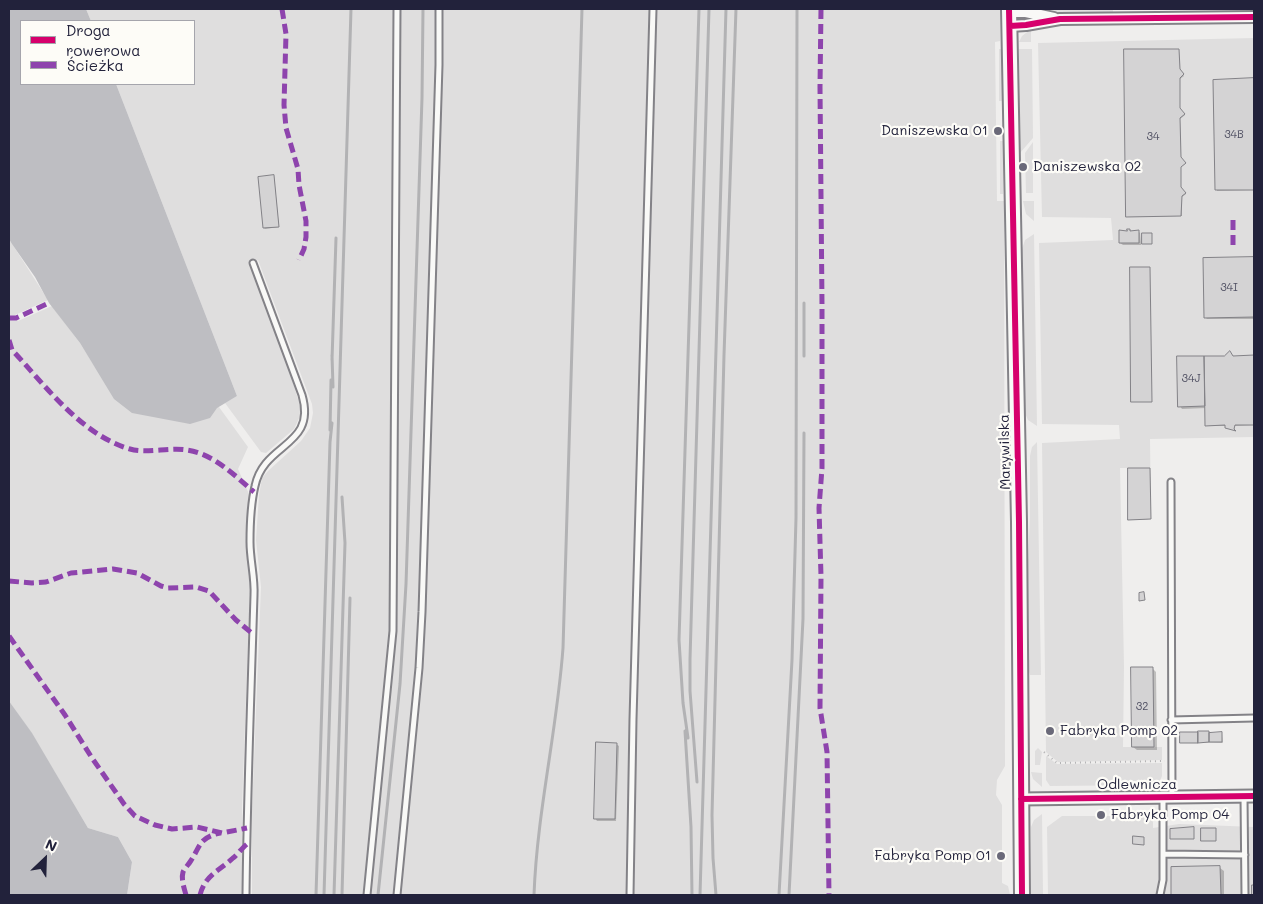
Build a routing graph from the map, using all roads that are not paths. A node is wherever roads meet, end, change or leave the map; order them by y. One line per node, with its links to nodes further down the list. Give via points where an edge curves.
1 (397, 9): 16 (lane, via 393,631)
2 (439, 9): 17 (lane, via 422,612)
3 (653, 9): 18 (lane)
4 (1010, 15): 5 (street, via 1026,12 1060,19); 12 (main road, Marywilska)
5 (1254, 18)
6 (254, 263): 15 (lane, via 300,387 306,413 298,433 263,466 254,492 250,542 255,588)
7 (1171, 482): 9 (lane)
8 (1254, 718): 9 (lane)
9 (1171, 720): 11 (lane)
10 (1249, 796): 11 (street, Odlewnicza); 14 (lane)
11 (1167, 797): 12 (street, Odlewnicza); 13 (lane)
12 (1021, 799): 19 (main road, Marywilska)
13 (1164, 854): 14 (lane); 20 (lane)
14 (1244, 855): 21 (lane)
15 (246, 895)
16 (366, 895)
17 (397, 895)
18 (630, 895)
19 (1022, 895)
20 (1160, 895)
21 (1245, 895)

